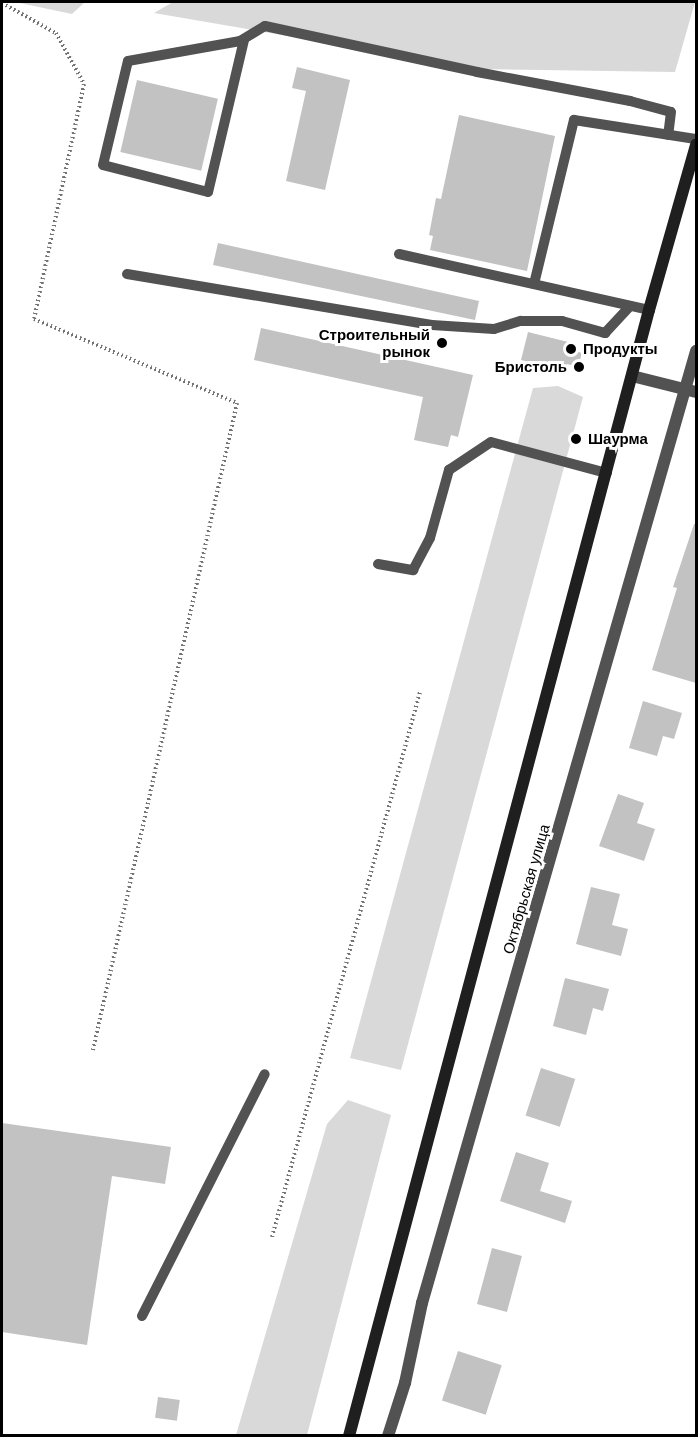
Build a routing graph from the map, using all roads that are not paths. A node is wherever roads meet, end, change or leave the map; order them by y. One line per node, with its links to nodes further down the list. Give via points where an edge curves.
1 (244, 40): 1 (lane, via 208,192 103,165 128,61); 2 (lane, via 265,26 630,101 671,112)
2 (668, 135): 3 (lane); 7 (lane, via 574,120)
3 (696, 139)
4 (696, 145): 9 (main road)
5 (399, 254): 7 (lane)
6 (127, 274): 8 (lane, via 453,327 494,329 521,321 562,321 605,333)
7 (534, 284): 8 (lane)
8 (630, 306): 9 (lane)
9 (649, 309): 11 (main road)
10 (696, 351): 12 (street, Октябрьская улица)
11 (632, 376): 12 (street); 13 (main road)
12 (692, 391): 18 (street, Октябрьская улица, via 422,1303 405,1383)
13 (607, 473): 14 (lane, via 491,442 449,470 430,538 413,570); 17 (main road)
14 (378, 564)
15 (265, 1074): 16 (lane)
16 (142, 1316)
17 (349, 1436)
18 (388, 1436)

